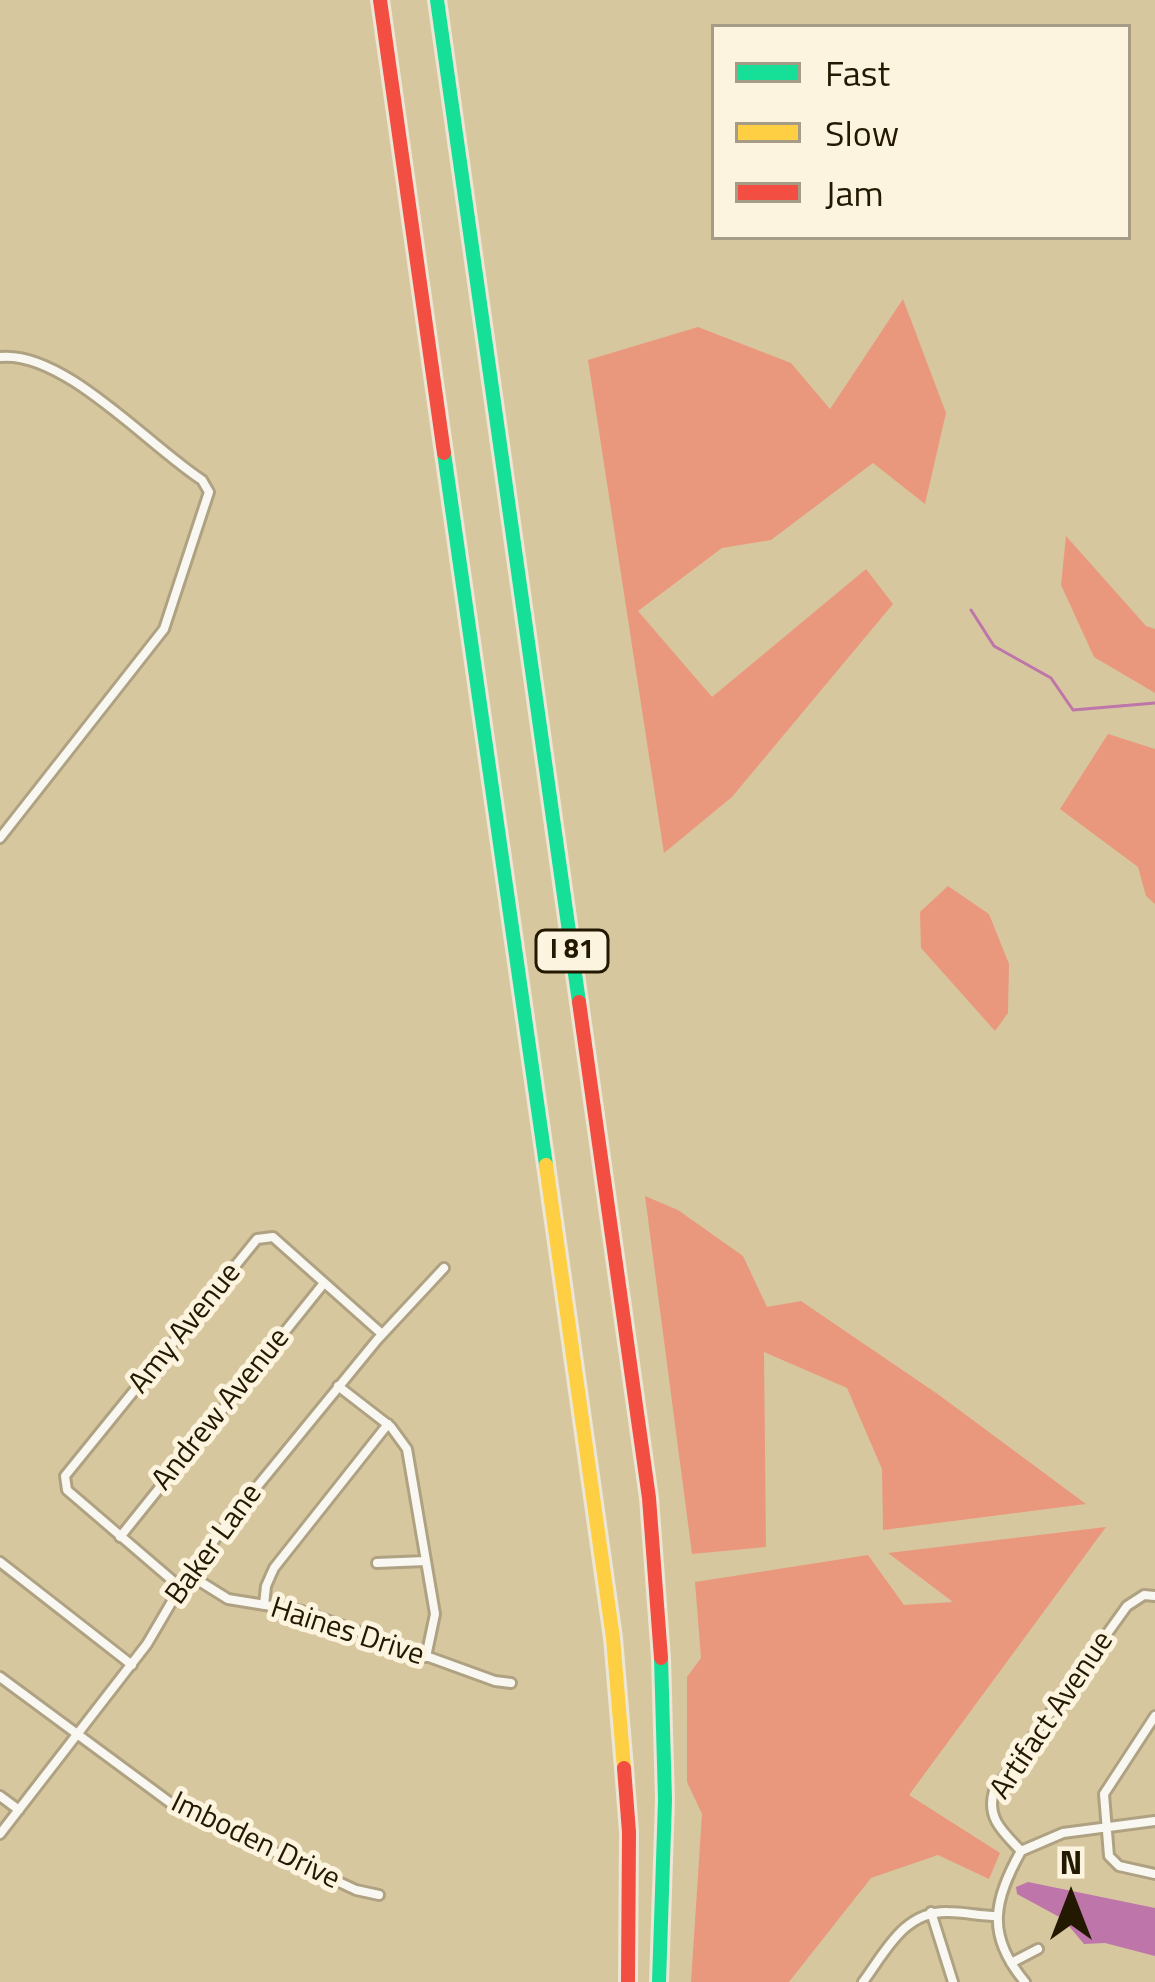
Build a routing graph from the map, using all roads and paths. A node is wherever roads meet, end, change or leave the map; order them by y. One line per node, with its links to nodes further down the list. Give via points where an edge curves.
1 (380, 0): 36 (highway, I 81, via 613,1638 627,1777)
2 (437, 0): 37 (highway, I 81, via 649,1498 666,1710)
3 (0, 357): 4 (street, via 56,368 209,492 164,629)
4 (0, 838)
5 (444, 1268): 7 (street, Baker Lane)
6 (324, 1282): 7 (street, Amy Avenue); 10 (street, Andrew Avenue); 10 (street, Amy Avenue, via 273,1238 257,1239 65,1476 67,1490)
7 (382, 1334): 8 (street, Baker Lane)
8 (338, 1386): 9 (street); 14 (street, Baker Lane)
9 (388, 1424): 11 (street, via 407,1449); 17 (street, via 274,1568)
10 (120, 1537): 15 (street)
11 (425, 1561): 13 (street); 18 (street, via 435,1614)
12 (0, 1562): 19 (street)
13 (377, 1563)
14 (188, 1574): 15 (street, Baker Lane); 17 (street, Haines Drive, via 217,1594)
15 (180, 1587): 19 (street, Baker Lane)
16 (1155, 1596): 29 (street, Artifact Avenue, via 1127,1606 994,1791 993,1816)
17 (264, 1605): 18 (street, Haines Drive)
18 (426, 1657): 21 (street, Haines Drive)
19 (131, 1665): 23 (street, Baker Lane)
20 (0, 1676): 23 (street, Imboden Drive)
21 (511, 1683)
22 (1155, 1717): 27 (street, via 1109,1784)
23 (76, 1736): 25 (street, Baker Lane); 31 (street, Imboden Drive, via 189,1814)
24 (0, 1796): 25 (street)
25 (19, 1810): 28 (street, Baker Lane)
26 (1155, 1821): 27 (street)
27 (1106, 1825): 29 (street); 30 (street, via 1114,1862)
28 (0, 1834)
29 (1021, 1851): 33 (street)
30 (1155, 1874)
31 (379, 1894)
32 (931, 1912): 33 (street); 38 (street, via 901,1930); 39 (street)
33 (997, 1916): 35 (street)
34 (1037, 1949): 35 (street)
35 (1011, 1964): 40 (street)
36 (628, 1982)
37 (659, 1982)
38 (862, 1982)
39 (953, 1982)
40 (1024, 1982)

